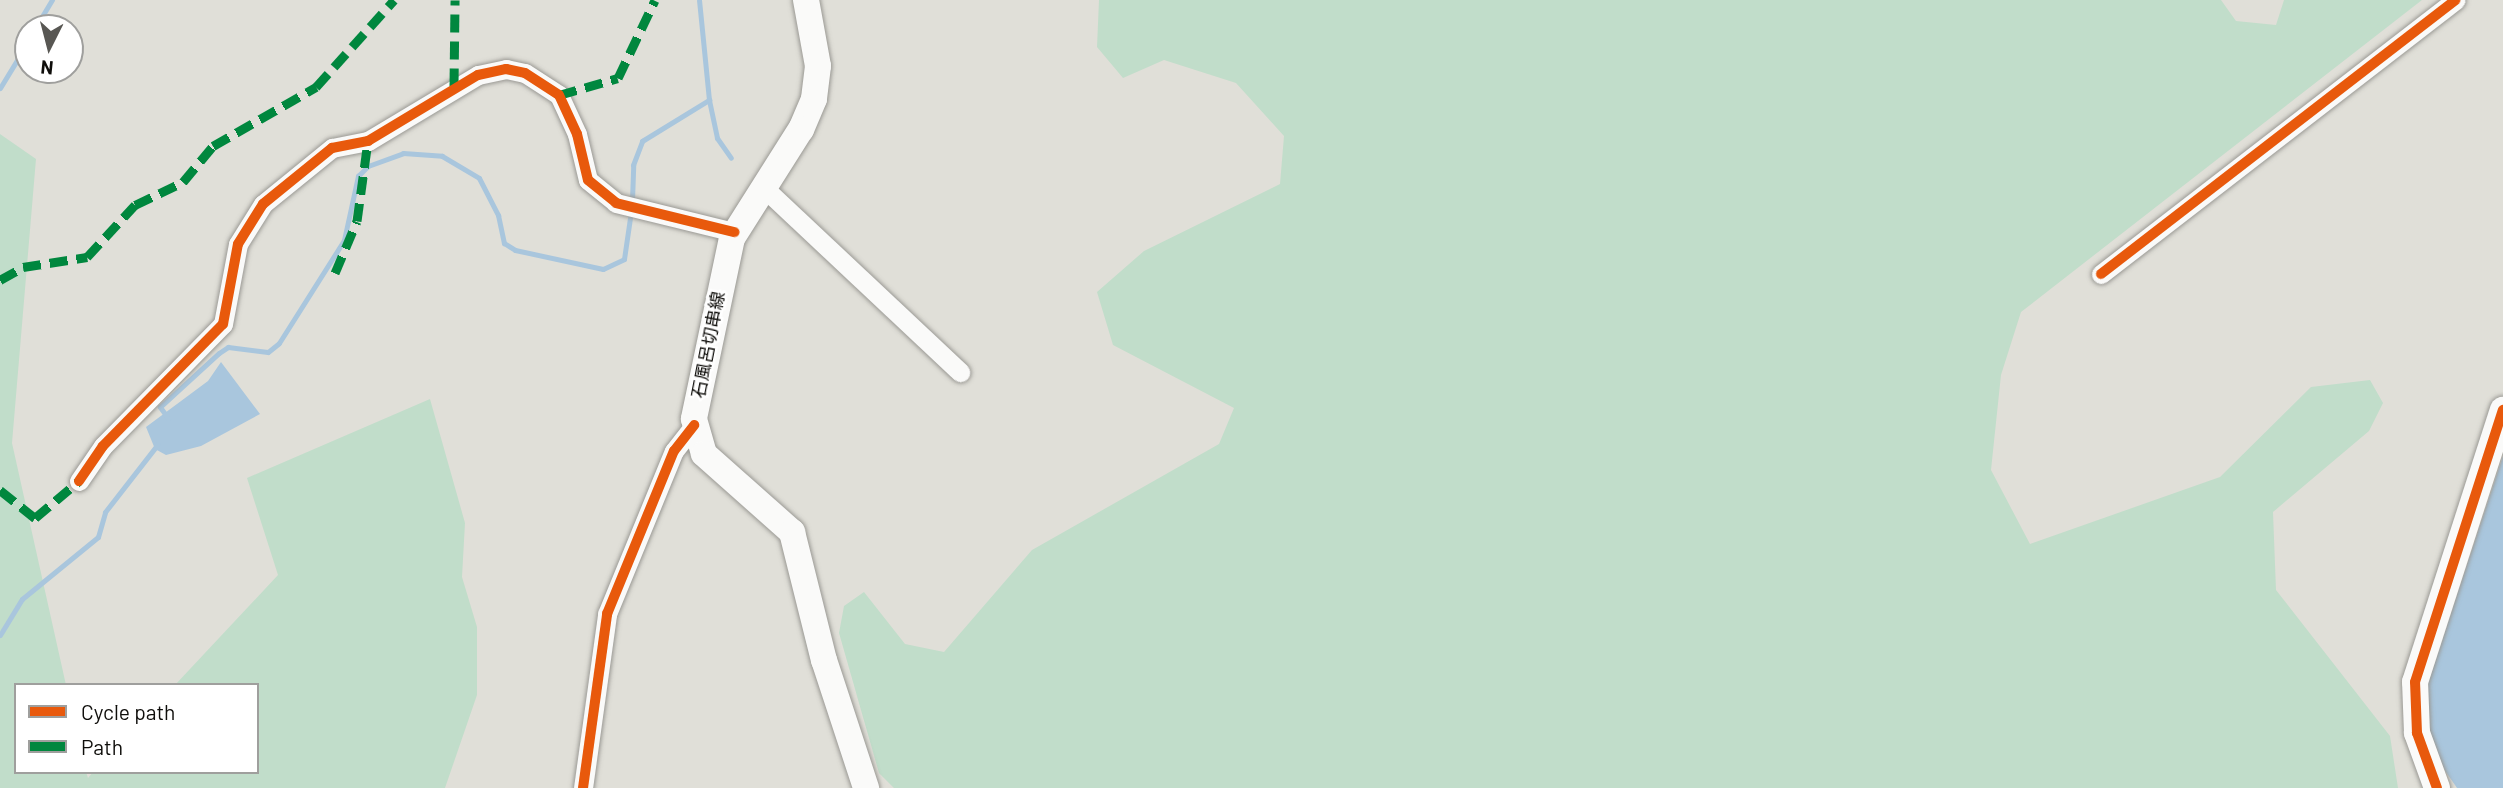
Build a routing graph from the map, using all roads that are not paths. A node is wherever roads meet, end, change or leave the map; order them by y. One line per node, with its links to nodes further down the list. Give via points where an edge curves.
1 (806, 0): 3 (main road, 石風呂切串線, via 818,66 814,99 801,129)
2 (2456, 0): 5 (street)
3 (762, 186): 4 (main road, 石風呂切串線); 6 (street)
4 (734, 232): 8 (main road, 石風呂切串線, via 722,271); 9 (street, via 616,203 588,180 577,134 559,94 525,73 506,69 478,75 368,141 332,148 263,204 237,244 223,324 103,446)
5 (2101, 274)
6 (960, 372)
7 (2503, 410): 12 (main road, via 2415,682 2417,733)
8 (694, 425): 10 (street, via 674,451 607,614); 11 (main road, via 704,454 716,468 792,531 824,660)
9 (79, 481)
10 (583, 788)
11 (866, 788)
12 (2437, 788)

